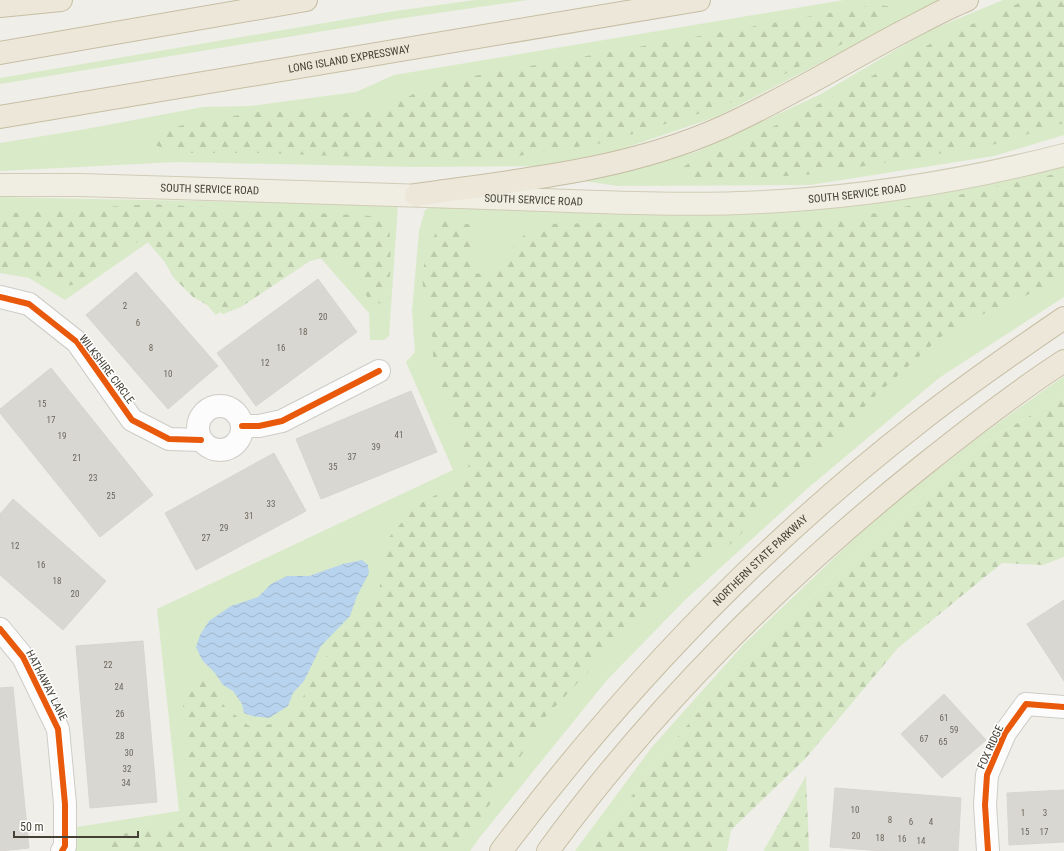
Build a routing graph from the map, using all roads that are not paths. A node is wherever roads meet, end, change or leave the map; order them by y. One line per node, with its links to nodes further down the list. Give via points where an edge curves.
1 (61, 0): 5 (highway)
2 (306, 0): 6 (highway)
3 (699, 0): 7 (highway, LONG ISLAND EXPRESSWAY)
4 (968, 0): 10 (highway, via 897,35 772,103 676,146 624,162 574,172)
5 (0, 6)
6 (0, 53)
7 (0, 117)
8 (1064, 154): 10 (main road, SOUTH SERVICE ROAD, via 923,185 778,201 658,203)
9 (0, 185): 10 (main road, SOUTH SERVICE ROAD)
10 (416, 195)
11 (0, 297): 16 (street, WILKSHIRE CIRCLE, via 29,304 77,342 132,420 169,439)
12 (1064, 318): 20 (highway, NORTHERN STATE PARKWAY, via 966,386 894,442 824,501 734,584 609,716)
13 (1064, 362): 21 (highway, via 1003,404 909,477 772,598 648,727 609,772)
14 (379, 371): 15 (street, via 282,421 259,426)
15 (242, 426): 16 (street, WILKSHIRE CIRCLE, via 238,441 226,449 212,449); 16 (street, via 236,412 222,405 215,406 202,413 199,420 197,426)
16 (201, 440)
17 (0, 629): 19 (street, HATHAWAY LANE, via 23,657 58,729 65,804 65,846)
18 (1064, 706): 22 (street, FOX RIDGE, via 1026,704 1005,733 987,775 985,805)
19 (62, 851)
20 (501, 851)
21 (548, 851)
22 (988, 851)

